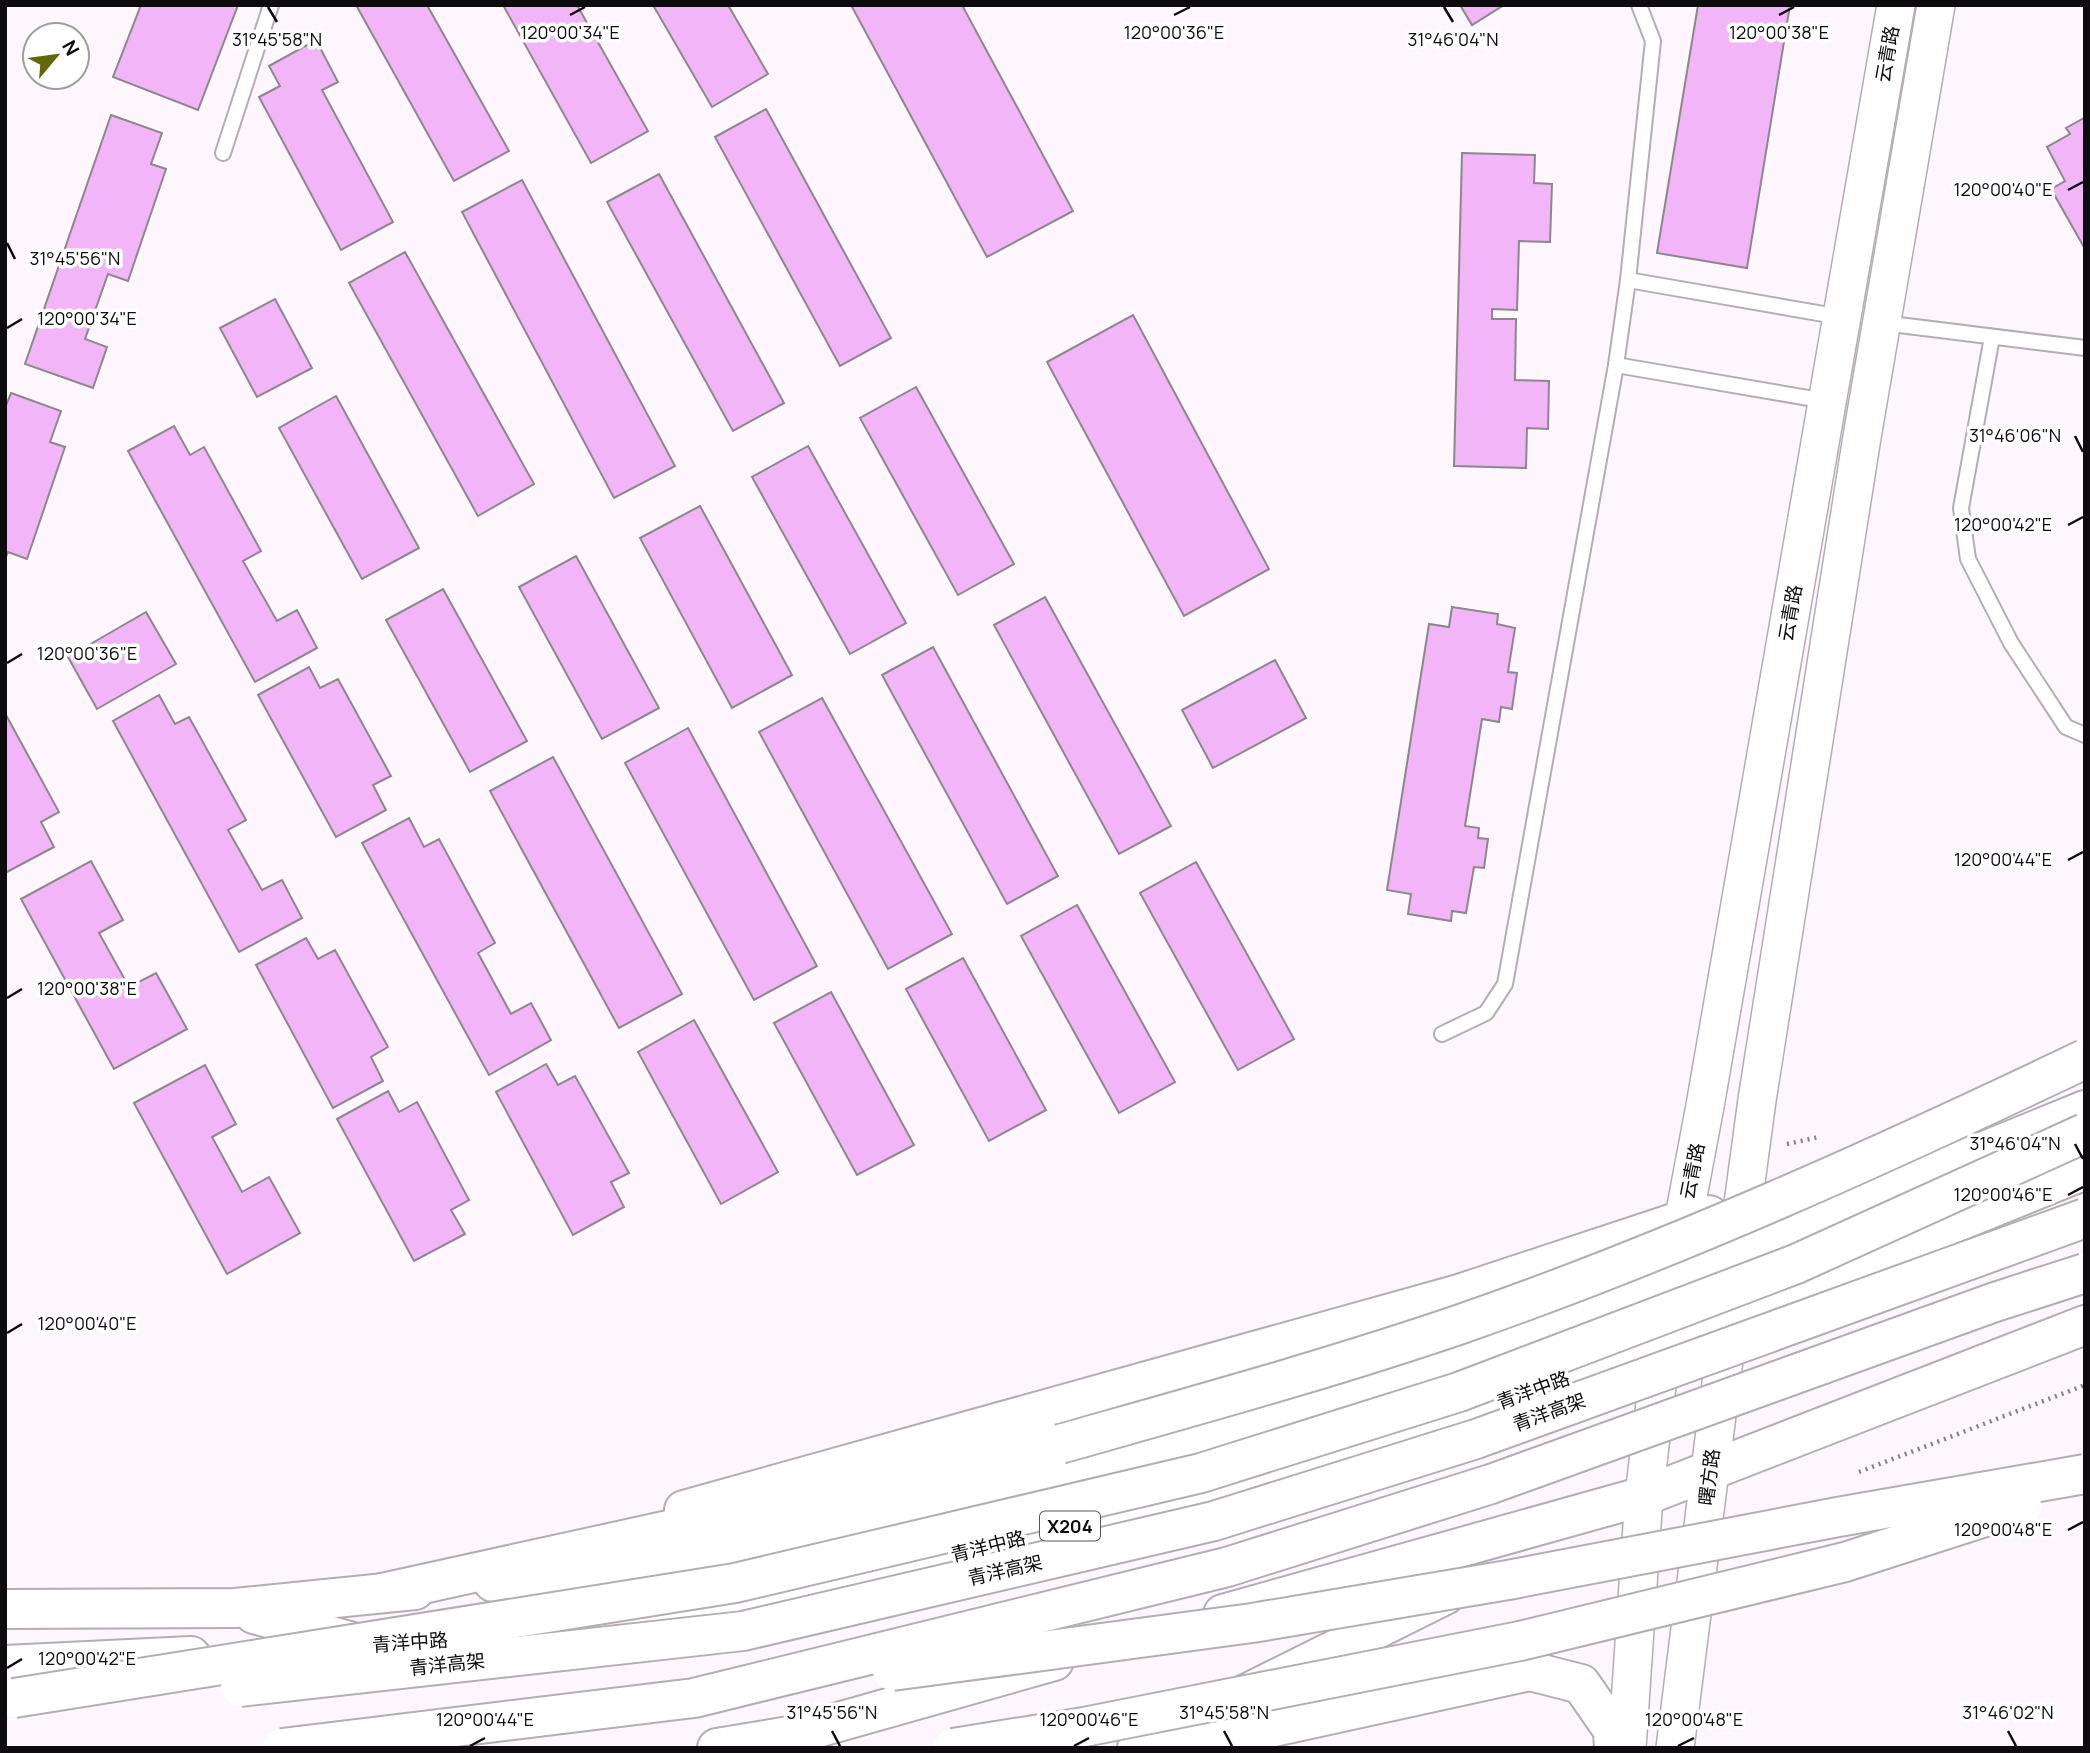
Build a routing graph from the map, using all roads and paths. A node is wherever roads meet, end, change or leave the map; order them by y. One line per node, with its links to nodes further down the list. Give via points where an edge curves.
1 (271, 5): 5 (lane)
2 (1639, 5): 6 (lane, via 1653,41)
3 (1896, 5): 7 (street, 云青路)
4 (1936, 5): 8 (street, 云青路)
5 (223, 153)
6 (1628, 280): 7 (lane); 11 (lane)
7 (1841, 317): 12 (street, 云青路)
8 (1882, 323): 9 (lane); 22 (street, 云青路)
9 (1992, 337): 10 (lane); 13 (lane, via 1961,508 1968,559 2011,643 2066,727)
10 (2085, 348)
11 (1616, 365): 12 (lane); 14 (lane, via 1505,984 1486,1013)
12 (1826, 401): 25 (street, 云青路)
13 (2085, 735)
14 (1442, 1034)
15 (2085, 1059): 39 (main road, bridge, via 1718,1226 1461,1324 1261,1387 1060,1444)
16 (2085, 1110): 19 (main road)
17 (2085, 1132): 43 (main road, bridge, via 1796,1264 1459,1392 1201,1473 735,1583)
18 (2085, 1145): 23 (main road)
19 (1973, 1156): 22 (main road); 26 (main road)
20 (2085, 1170): 23 (main road, 青洋中路 / X204)
21 (2085, 1203): 29 (main road, bridge)
22 (1743, 1207): 25 (main road); 26 (street, 曙方路)
23 (1995, 1207): 30 (main road, 青洋中路 / X204)
24 (2085, 1218): 29 (main road, 青洋高架, bridge)
25 (1683, 1220): 28 (street); 39 (main road, via 1459,1294)
26 (1737, 1253): 28 (main road); 30 (street, 曙方路)
27 (2085, 1273): 44 (main road, bridge, via 1491,1485 1227,1567)
28 (1671, 1279): 32 (street); 39 (main road, via 1483,1351 1199,1441 634,1568)
29 (1915, 1279): 43 (main road, 青洋高架, bridge, via 1476,1439 1214,1521 743,1631 242,1686)
30 (1729, 1315): 32 (main road, 青洋中路 / X204); 34 (street, 曙方路)
31 (2085, 1325): 34 (main road)
32 (1662, 1342): 38 (street); 42 (main road, 青洋中路 / X204, via 1342,1460 760,1602 606,1629)
33 (2085, 1385): 35 (path)
34 (1710, 1471): 38 (main road); 52 (street, 曙方路)
35 (1855, 1474)
36 (2085, 1474): 44 (main road, bridge, via 1265,1621)
37 (2085, 1485): 47 (main road, bridge, via 1845,1562 1520,1641 1084,1727)
38 (1644, 1496): 46 (main road, via 789,1736); 48 (main road); 51 (street)
39 (382, 1593): 40 (main road)
40 (235, 1608): 41 (main road); 42 (main road)
41 (5, 1609)
42 (363, 1645): 43 (main road, 青洋中路 / X204, via 222,1655)
43 (8, 1687)
44 (694, 1698): 45 (main road, bridge)
45 (282, 1748)
46 (717, 1748)
47 (953, 1748)
48 (1137, 1748)
49 (1178, 1748): 50 (main road, via 1530,1671 1581,1684 1613,1730)
50 (1614, 1748)
51 (1627, 1748)
52 (1675, 1748)

